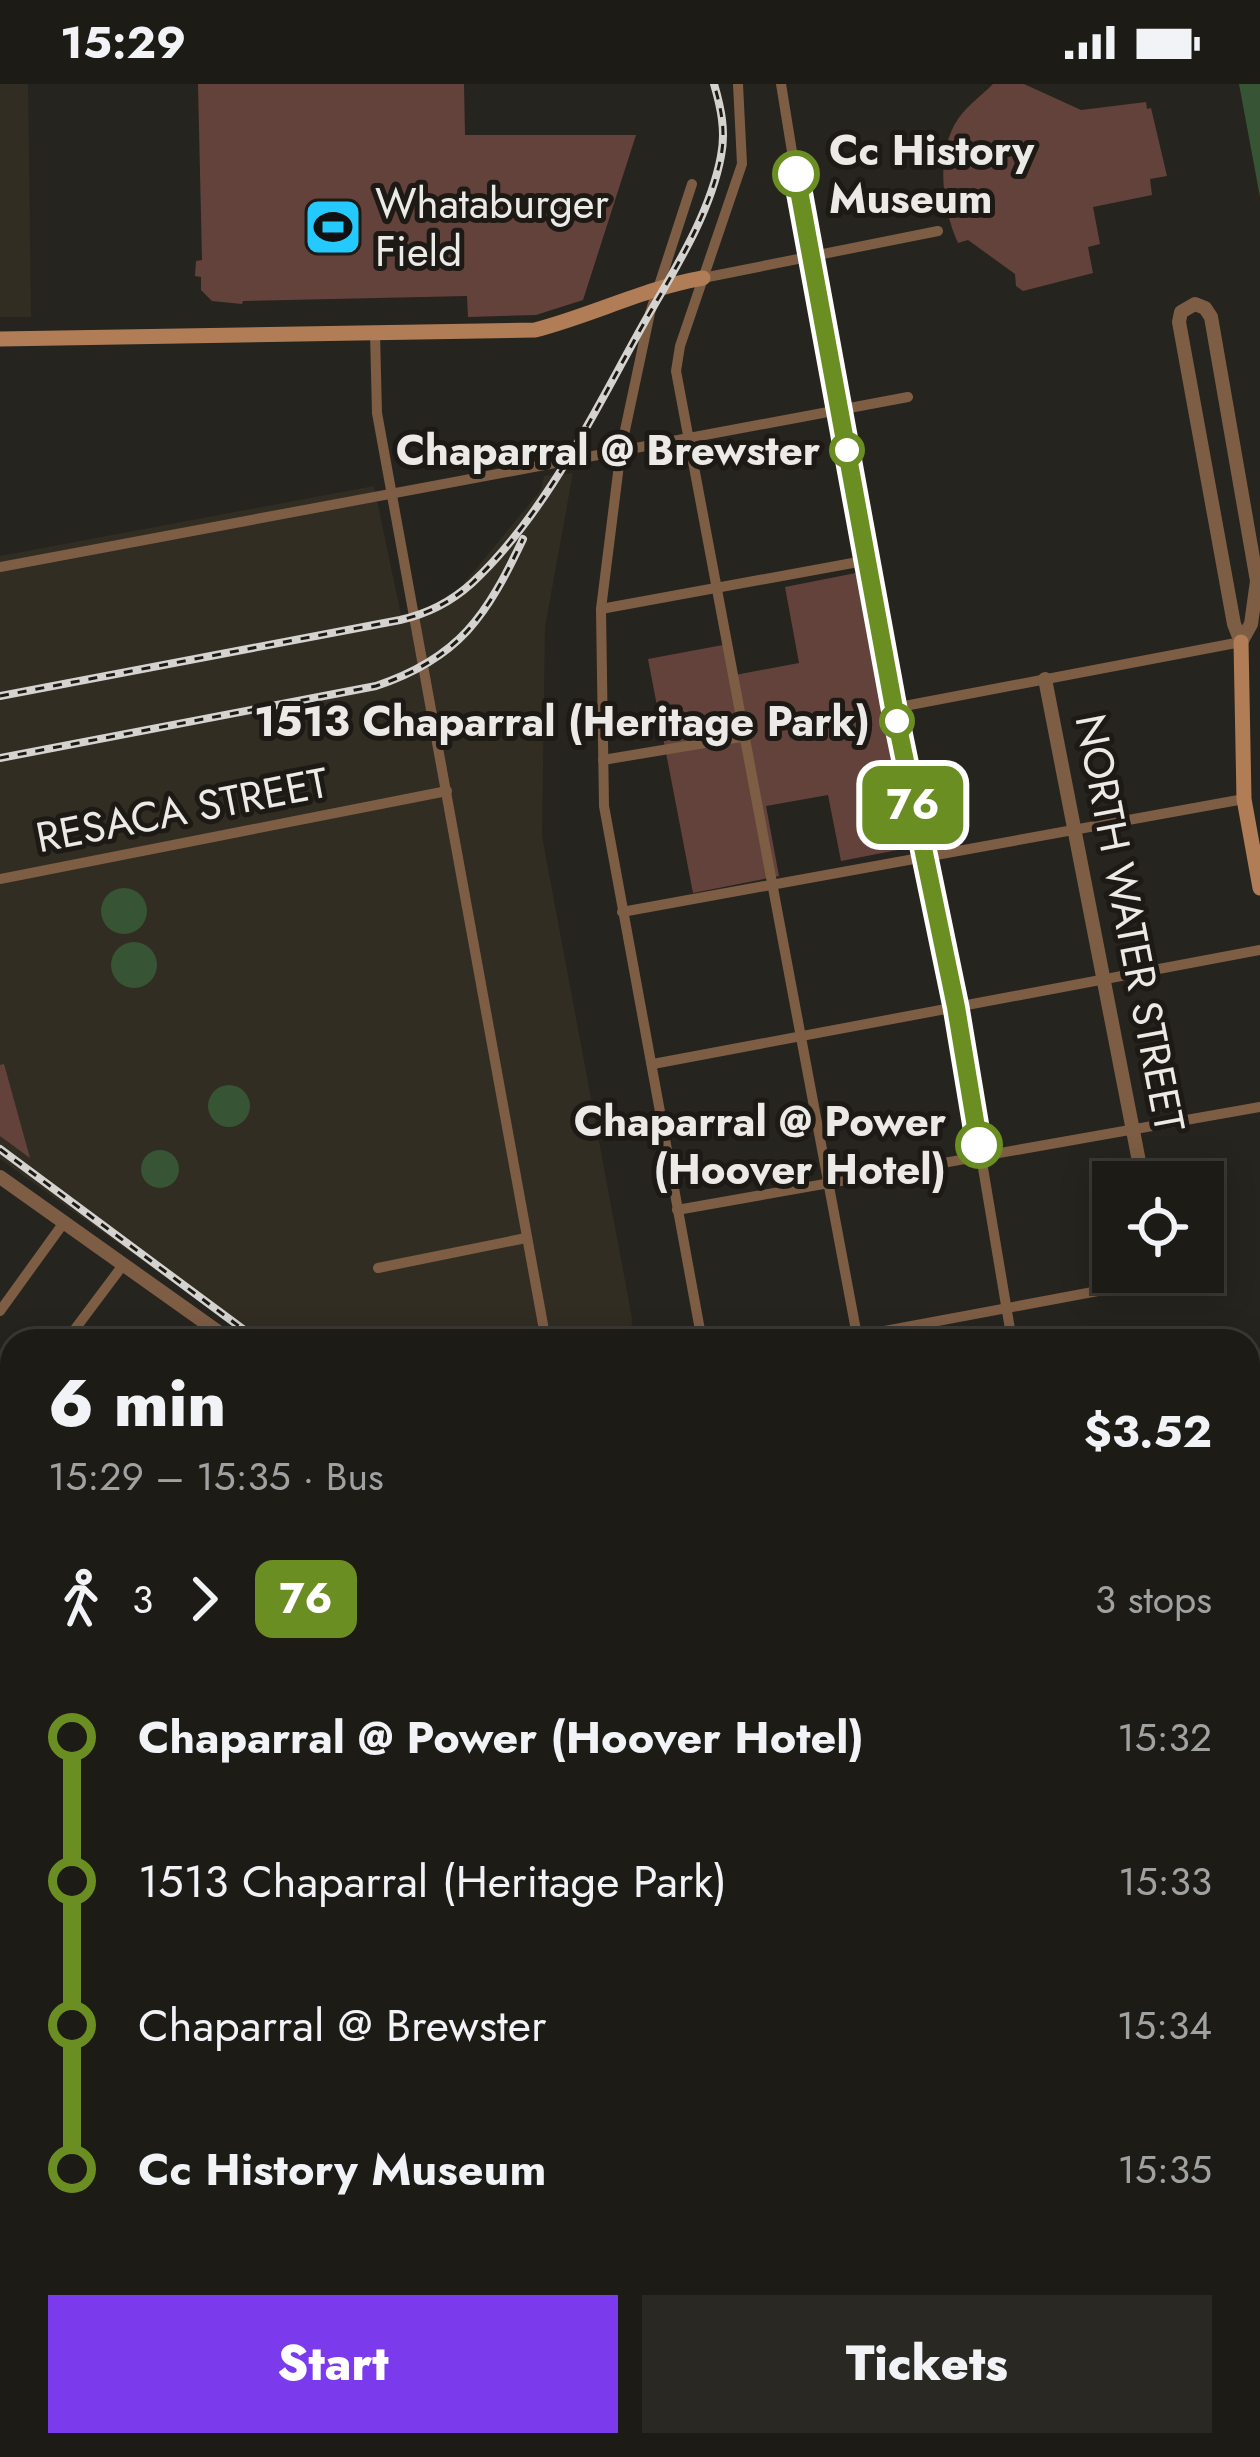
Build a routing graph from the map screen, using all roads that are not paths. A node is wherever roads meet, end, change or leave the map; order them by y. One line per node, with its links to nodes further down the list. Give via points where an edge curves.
1 (738, 84): 8 (street, via 742,164)
2 (770, 84): 4 (street)
3 (781, 84): 4 (street)
4 (783, 104): 7 (street)
5 (692, 184): 9 (street)
6 (938, 231): 7 (street)
7 (808, 256): 8 (street); 13 (street)
8 (703, 278): 9 (main road); 14 (street, via 676,371)
9 (658, 286): 10 (main road, via 536,330); 15 (street)
10 (375, 333): 11 (main road); 16 (street, via 377,413)
11 (0, 339)
12 (908, 397): 13 (street)
13 (838, 408): 14 (street); 17 (street)
14 (689, 436): 15 (street); 19 (street)
15 (621, 449): 16 (street); 20 (street)
16 (393, 496): 18 (street); 26 (street)
17 (869, 560): 19 (street); 23 (street)
18 (0, 567)
19 (719, 587): 20 (street); 24 (street)
20 (601, 609): 25 (street)
21 (1241, 642): 21 (street, via 1257,581 1211,317 1195,304 1179,322); 22 (street); 27 (main road)
22 (1045, 679): 23 (street); 28 (street, NORTH WATER STREET)
23 (894, 708): 29 (street)
24 (747, 736): 25 (street); 31 (street)
25 (603, 760): 33 (street)
26 (447, 791): 30 (street, RESACA STREET); 48 (street)
27 (1244, 799): 28 (street); 32 (main road)
28 (1076, 828): 29 (street); 35 (street, NORTH WATER STREET)
29 (923, 856): 31 (street); 36 (street)
30 (0, 879)
31 (774, 884): 33 (street); 37 (street)
32 (1260, 888)
33 (622, 913): 38 (street)
34 (1260, 950): 35 (street)
35 (1105, 980): 36 (street); 40 (street, NORTH WATER STREET)
36 (956, 1007): 37 (street); 41 (street)
37 (803, 1035): 38 (street); 44 (street)
38 (653, 1064): 46 (street)
39 (1260, 1106): 40 (street)
40 (1134, 1129): 41 (street); 42 (street, NORTH WATER STREET)
41 (981, 1158): 44 (street); 52 (street)
42 (1140, 1161)
43 (6, 1182): 45 (street); 47 (street)
44 (829, 1184): 46 (street); 58 (street)
45 (0, 1201)
46 (677, 1210): 57 (street)
47 (65, 1221): 49 (street); 53 (street)
48 (526, 1238): 50 (street); 56 (street)
49 (122, 1265): 54 (street); 55 (street)
50 (378, 1268)
51 (1092, 1292): 52 (street)
52 (1006, 1307): 59 (street); 60 (street)
53 (0, 1311)
54 (74, 1329)
55 (214, 1329)
56 (544, 1329)
57 (700, 1329)
58 (856, 1329)
59 (904, 1329)
60 (1010, 1329)

